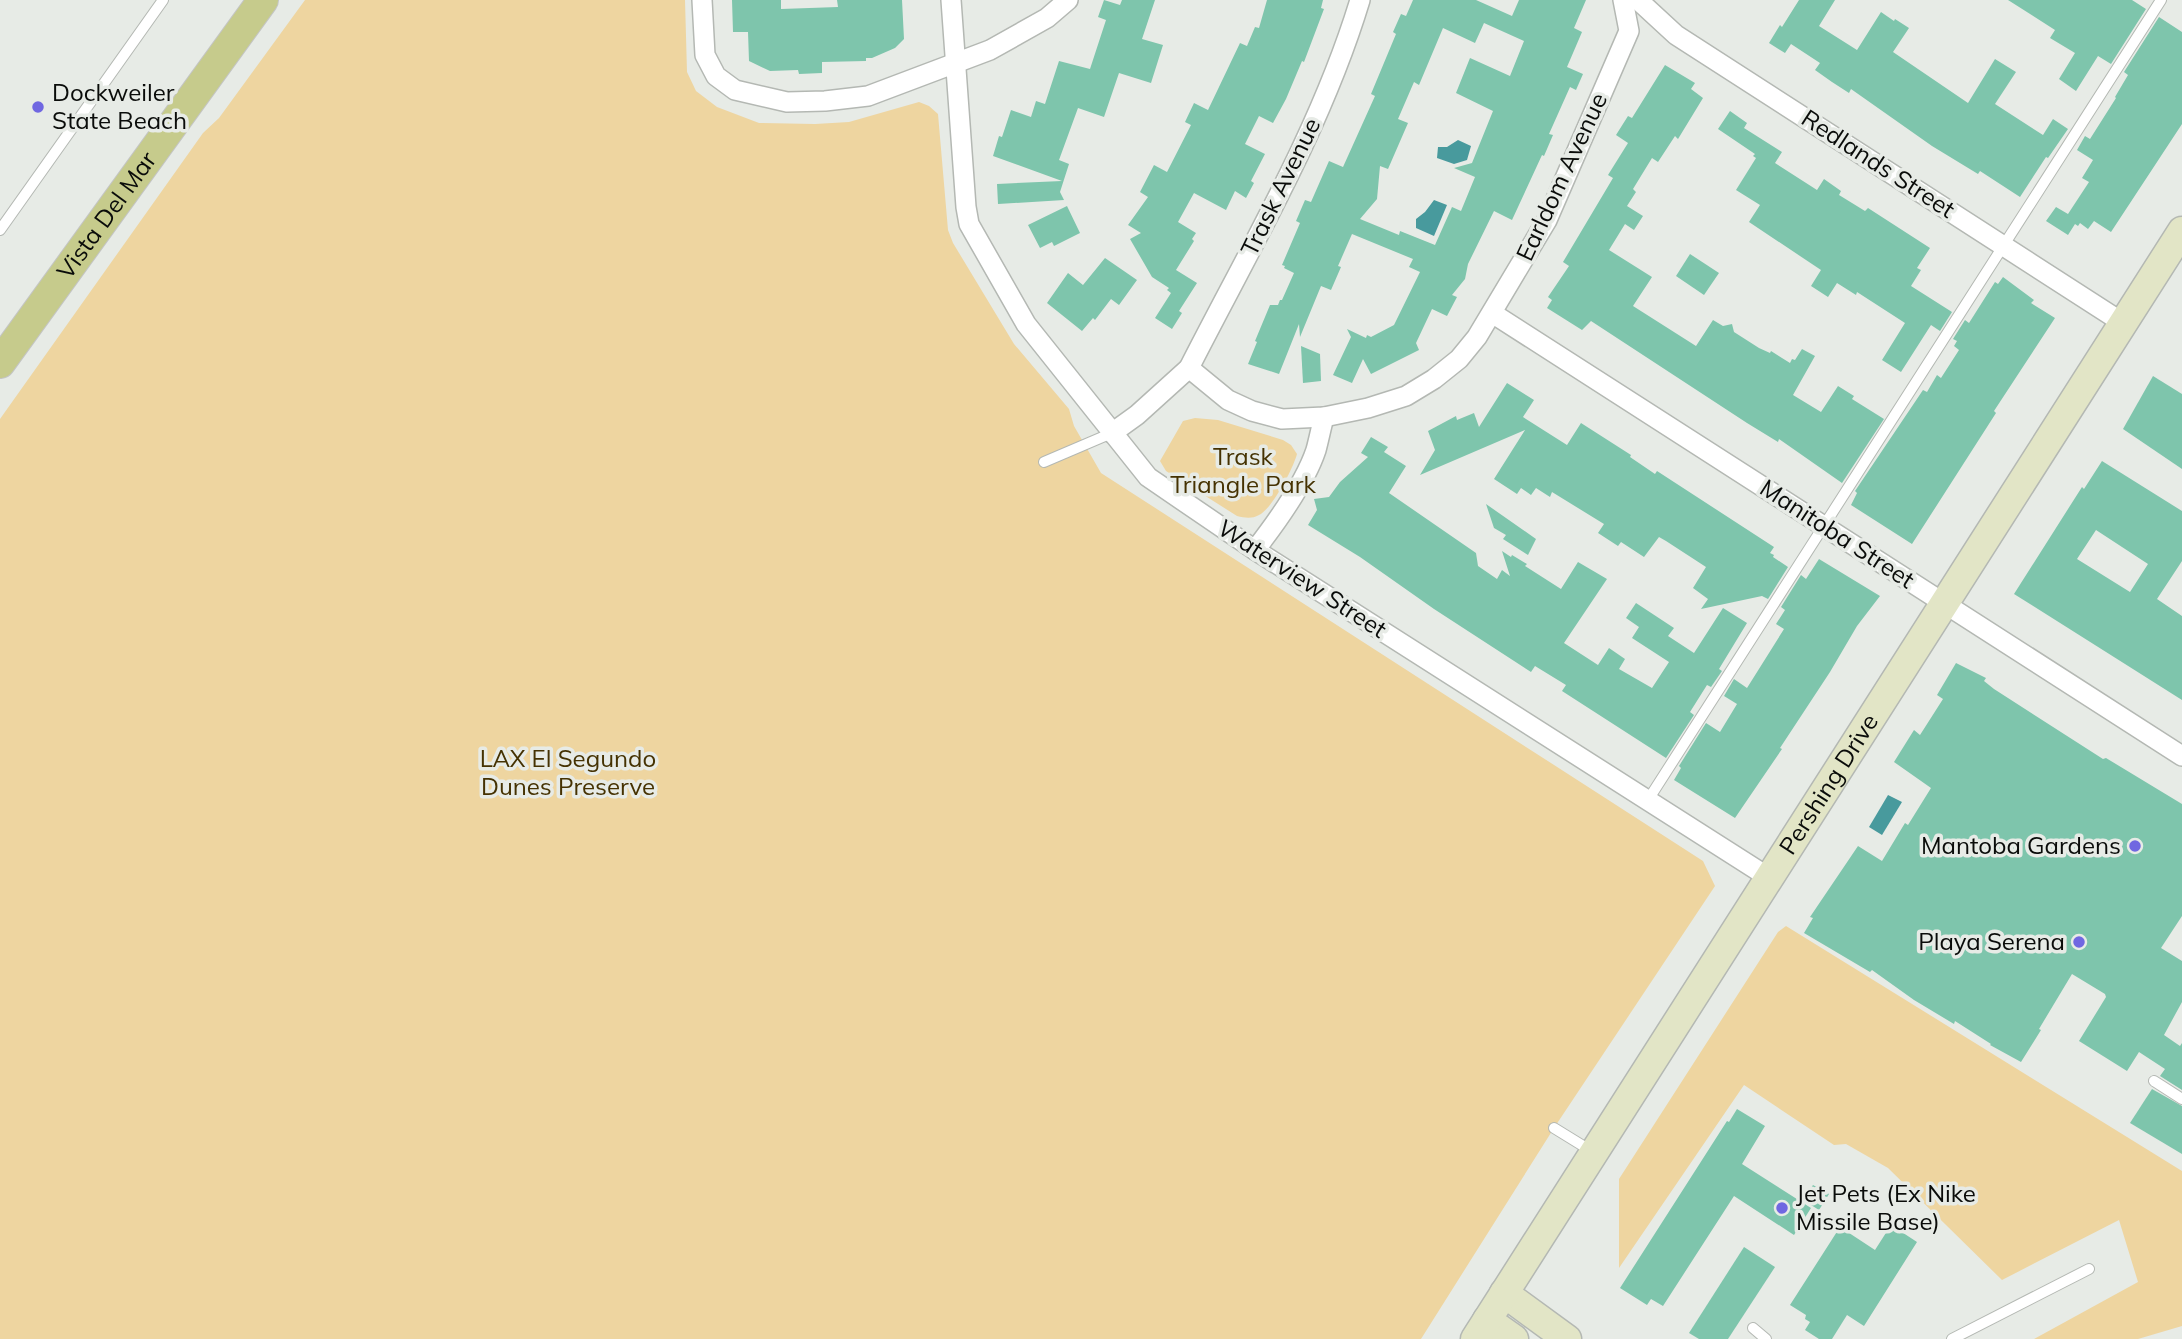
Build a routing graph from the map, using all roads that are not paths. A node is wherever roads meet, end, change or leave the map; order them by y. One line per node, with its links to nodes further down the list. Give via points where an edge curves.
1 (163, 0): 11 (lane)
2 (263, 0): 16 (main road, Vista Del Mar)
3 (702, 0): 10 (street, via 705,55 716,76 735,90 754,96 787,102 868,96)
4 (951, 0): 10 (street, Waterview Street)
5 (1068, 0): 10 (street, via 1002,44)
6 (1360, 0): 17 (street, Trask Avenue, via 1345,50 1301,150)
7 (1623, 0): 14 (street, Earldom Avenue, via 1629,32 1547,220)
8 (1638, 0): 13 (street, Redlands Street, via 1676,35)
9 (2161, 0): 13 (lane)
10 (955, 64): 19 (street, Waterview Street, via 969,224 1026,324)
11 (0, 230)
12 (2182, 230): 15 (main road, Pershing Drive)
13 (2005, 245): 15 (street, Redlands Street); 21 (lane)
14 (1492, 313): 18 (street, Earldom Avenue, via 1459,359 1434,379 1406,396); 21 (street, Manitoba Street)
15 (2123, 323): 23 (main road, Pershing Drive)
16 (0, 363)
17 (1189, 368): 18 (street, Earldom Avenue, via 1228,400 1252,411 1282,419); 19 (street)
18 (1324, 417): 22 (street, via 1315,452)
19 (1112, 433): 20 (lane); 22 (street, Waterview Street, via 1148,477)
20 (1044, 463)
21 (1824, 525): 23 (street, Manitoba Street); 25 (lane)
22 (1255, 550): 25 (street, Waterview Street)
23 (1943, 603): 24 (street, Manitoba Street); 26 (main road, Pershing Drive)
24 (2182, 756)
25 (1648, 800): 26 (street, Waterview Street)
26 (1768, 877): 30 (main road, Pershing Drive)
27 (2154, 1081): 28 (lane)
28 (2182, 1099)
29 (1554, 1128): 30 (lane)
30 (1593, 1152): 32 (main road, Pershing Drive)
31 (2089, 1269): 38 (lane)
32 (1504, 1293): 34 (main road, Pershing Drive); 36 (main road)
33 (1753, 1328): 37 (lane)
34 (1481, 1330): 35 (main road)
35 (1514, 1339)
36 (1567, 1339)
37 (1766, 1339)
38 (1952, 1339)

